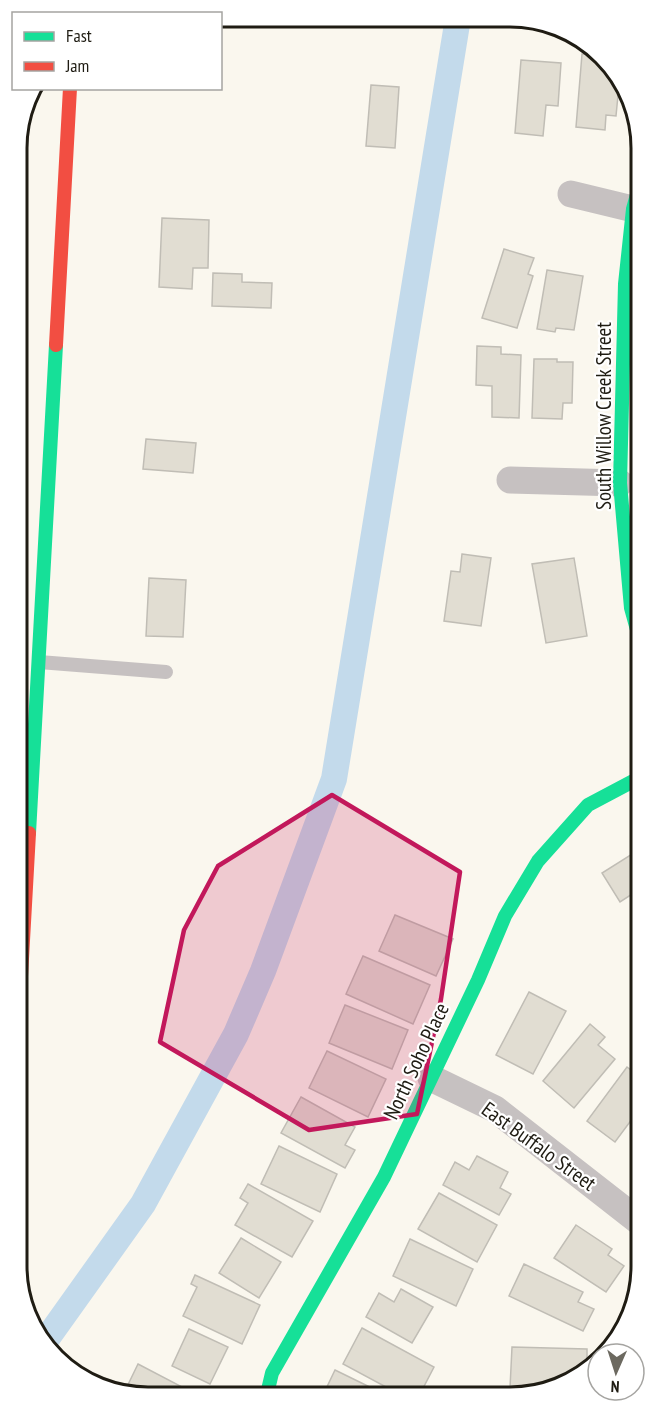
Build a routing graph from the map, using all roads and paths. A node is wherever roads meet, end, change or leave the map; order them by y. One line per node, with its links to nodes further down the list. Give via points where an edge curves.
1 (70, 90): 8 (street)
2 (571, 194): 3 (street)
3 (631, 202)
4 (631, 235): 6 (street, South Willow Creek Street, via 625,284)
5 (510, 480): 6 (street)
6 (620, 483): 7 (street, South Willow Creek Street)
7 (631, 608)
8 (39, 662): 9 (lane); 11 (street)
9 (166, 672)
10 (631, 782): 12 (street, North Soho Place, via 588,805 538,861 505,916)
11 (27, 872)
12 (431, 1078): 13 (street, East Buffalo Street, via 495,1108); 14 (street, North Soho Place, via 384,1177 272,1373)
13 (631, 1215)
14 (269, 1387)

